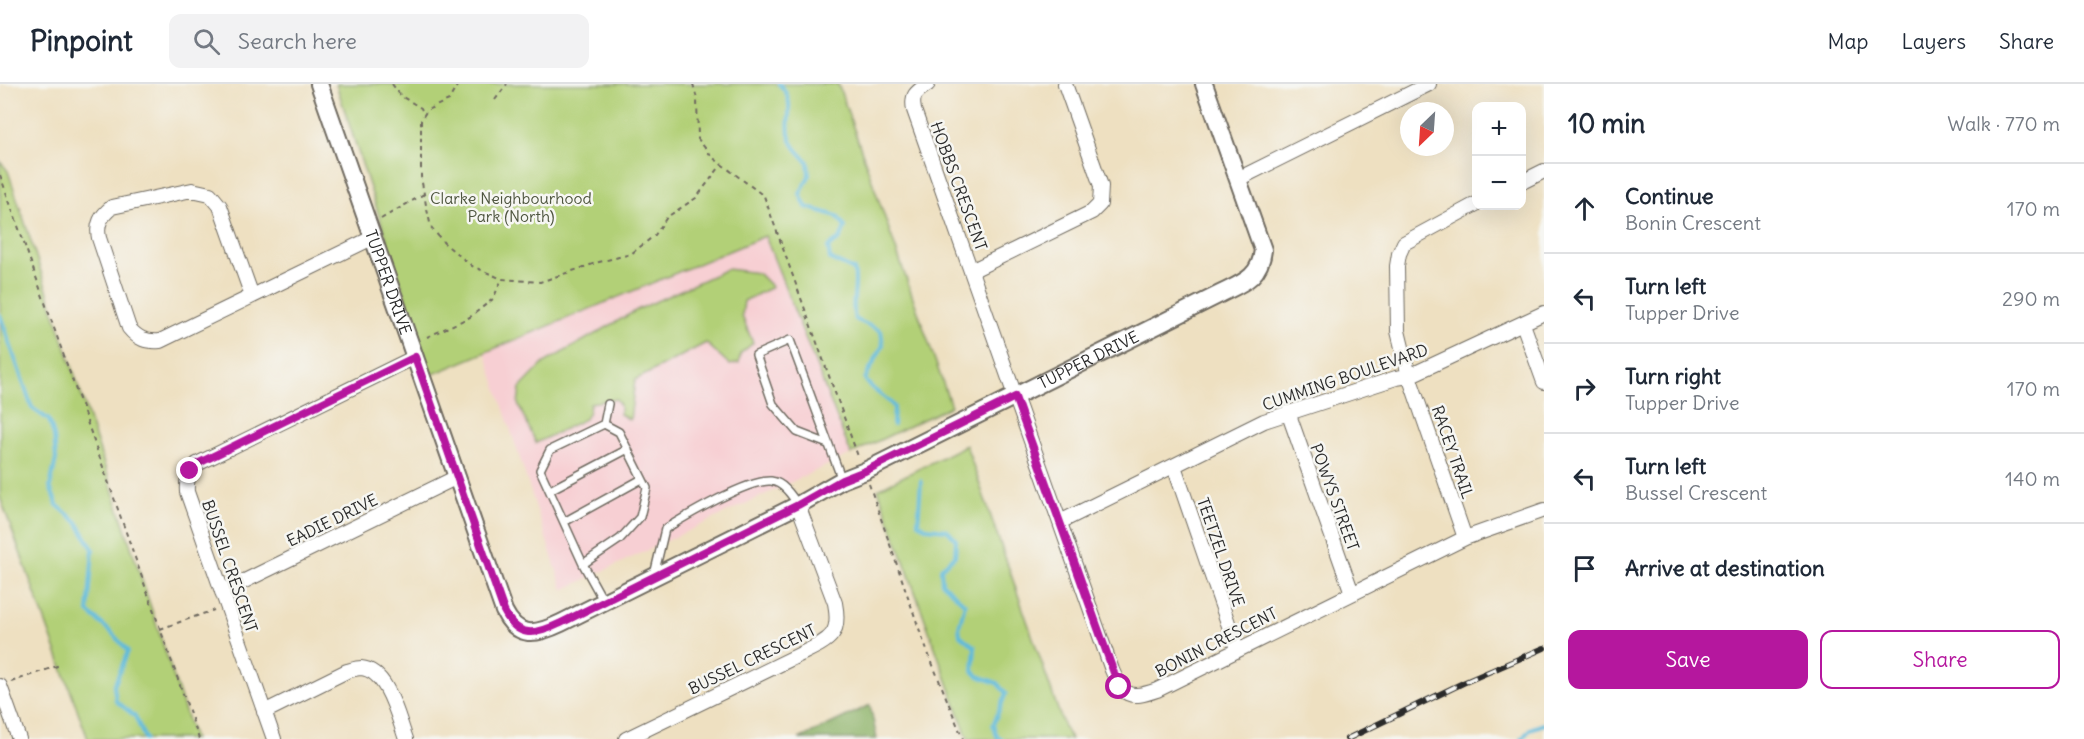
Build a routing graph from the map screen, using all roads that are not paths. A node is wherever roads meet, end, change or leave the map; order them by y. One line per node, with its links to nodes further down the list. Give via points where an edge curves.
1 (319, 84): 10 (street, TUPPER DRIVE)
2 (928, 84): 11 (street, HOBBS CRESCENT, via 912,101 914,110)
3 (1065, 84): 11 (street, HOBBS CRESCENT, via 1101,186 1100,204 1092,212)
4 (1204, 84): 7 (street, TUPPER DRIVE)
5 (1429, 84): 7 (street)
6 (1544, 171): 8 (street)
7 (1238, 179): 18 (street, TUPPER DRIVE, via 1263,250 1262,263 1255,274)
8 (1526, 180)
9 (1472, 206): 16 (street, RACEY TRAIL, via 1410,239 1399,254 1398,331)
10 (370, 232): 12 (street); 15 (street, TUPPER DRIVE)
11 (971, 271): 18 (street, HOBBS CRESCENT)
12 (252, 296): 12 (street, via 220,206 210,194 192,190 112,207 99,222 99,238 129,328 148,342 160,341)
13 (1544, 313): 14 (street, CUMMING BOULEVARD)
14 (1523, 324): 16 (street, CUMMING BOULEVARD); 17 (street)
15 (415, 357): 25 (street, TUPPER DRIVE); 36 (street, BUSSEL CRESCENT, via 197,464 190,471 187,492)
16 (1409, 376): 20 (street, CUMMING BOULEVARD); 33 (street, RACEY TRAIL)
17 (1544, 382)
18 (1015, 397): 27 (street, TUPPER DRIVE); 32 (street, BONIN CRESCENT)
19 (608, 404): 21 (lane)
20 (1288, 412): 24 (street, CUMMING BOULEVARD); 37 (street, POWYS STREET)
21 (604, 424): 23 (lane, via 620,432); 28 (lane, via 550,450 540,470)
22 (828, 444): 22 (lane, via 790,340 756,355 773,404 797,432); 27 (lane)
23 (628, 449): 26 (lane); 28 (lane)
24 (1174, 466): 32 (street, CUMMING BOULEVARD); 39 (street, TEETZEL DRIVE)
25 (456, 477): 36 (street, EADIE DRIVE); 38 (street, TUPPER DRIVE, via 504,611 515,627 524,632 546,630)
26 (642, 479): 31 (lane); 34 (lane, via 647,488 639,517 620,539)
27 (842, 480): 29 (street, TUPPER DRIVE)
28 (550, 490): 31 (lane)
29 (798, 505): 35 (street, TUPPER DRIVE); 35 (lane, via 789,491 774,481 759,482 700,507 665,530); 45 (street, BUSSEL CRESCENT, via 835,603 835,631 828,640 805,652)
30 (1544, 510): 33 (street, BONIN CRESCENT)
31 (564, 522): 34 (lane)
32 (1060, 522): 39 (street, BONIN CRESCENT, via 1112,670 1119,687 1129,695 1156,690)
33 (1465, 538): 37 (street, BONIN CRESCENT)
34 (584, 564): 38 (lane)
35 (654, 577): 38 (street, TUPPER DRIVE)
36 (222, 592): 41 (street, BUSSEL CRESCENT)
37 (1352, 593): 39 (street, BONIN CRESCENT)
38 (604, 602)
39 (1237, 649)
40 (3, 689): 42 (street)
41 (264, 712): 43 (street, BUSSEL CRESCENT); 44 (street, via 347,671 361,668 384,682)
42 (19, 739)
43 (274, 739)
44 (406, 739)
45 (626, 739)

